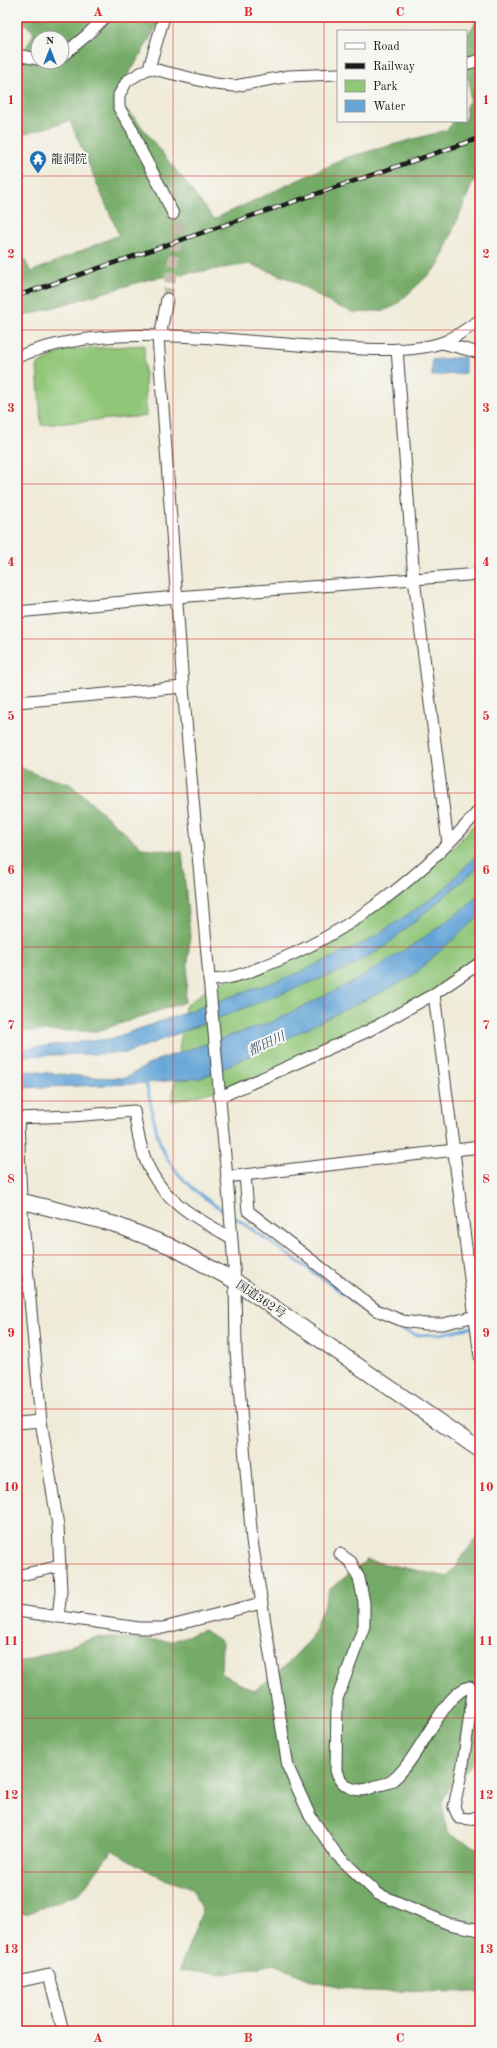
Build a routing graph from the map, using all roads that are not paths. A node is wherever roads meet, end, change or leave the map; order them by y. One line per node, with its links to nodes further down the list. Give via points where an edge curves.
1 (105, 17): 3 (street)
2 (164, 17): 8 (street)
3 (70, 49)
4 (17, 55): 5 (street)
5 (30, 57)
6 (480, 60): 7 (street)
7 (467, 64)
8 (149, 68): 9 (street, via 234,86 289,76); 10 (street, via 127,81 119,95 119,108 132,129)
9 (337, 74)
10 (173, 214)
11 (167, 299): 14 (street, via 162,332)
12 (480, 312): 13 (street)
13 (477, 322): 15 (street)
14 (158, 337): 16 (street, via 237,340 306,347); 18 (street, via 89,339 58,344); 21 (street)
15 (442, 343): 16 (street); 17 (street)
16 (397, 349): 20 (street)
17 (480, 353)
18 (17, 358)
19 (480, 574): 20 (street)
20 (414, 579): 21 (street); 26 (street)
21 (176, 597): 22 (street); 23 (street)
22 (17, 612)
23 (183, 687): 24 (street); 28 (street)
24 (17, 702)
25 (480, 809): 26 (street)
26 (448, 843): 28 (street, via 396,890 313,944 279,961 245,973)
27 (480, 963): 29 (street)
28 (209, 980): 30 (street)
29 (434, 994): 30 (street, via 368,1031); 33 (street)
30 (219, 1093): 35 (street)
31 (17, 1118): 36 (street); 37 (street, via 134,1111 139,1141 151,1173 170,1198 201,1221)
32 (480, 1147): 33 (street)
33 (454, 1150): 34 (street); 39 (street)
34 (245, 1175): 35 (street); 39 (street, via 248,1211 376,1310 403,1320 424,1324 443,1324)
35 (227, 1177): 37 (street)
36 (19, 1200): 38 (highway, 国道362号, via 114,1224 170,1246); 41 (street)
37 (230, 1231): 38 (street)
38 (235, 1281): 43 (highway, 国道362号); 47 (street, via 236,1360 252,1540)
39 (476, 1316): 40 (street)
40 (480, 1357)
41 (41, 1422): 42 (street); 45 (street, via 58,1526)
42 (17, 1423)
43 (480, 1450)
44 (340, 1554): 50 (street, via 351,1562 359,1578 364,1602 364,1626 337,1699 336,1771 340,1782 350,1788 363,1790 390,1782 413,1759 455,1695 464,1687 470,1687 473,1692 454,1807 459,1818 470,1819)
45 (60, 1566): 46 (street); 49 (street)
46 (17, 1574)
47 (261, 1603): 49 (street, via 164,1628 139,1628); 51 (street, via 288,1767 310,1816 337,1855 378,1894 449,1924)
48 (17, 1611): 49 (street)
49 (58, 1617)
50 (480, 1816)
51 (480, 1930)
52 (17, 1982): 53 (street, via 49,1975)
53 (63, 2031)

